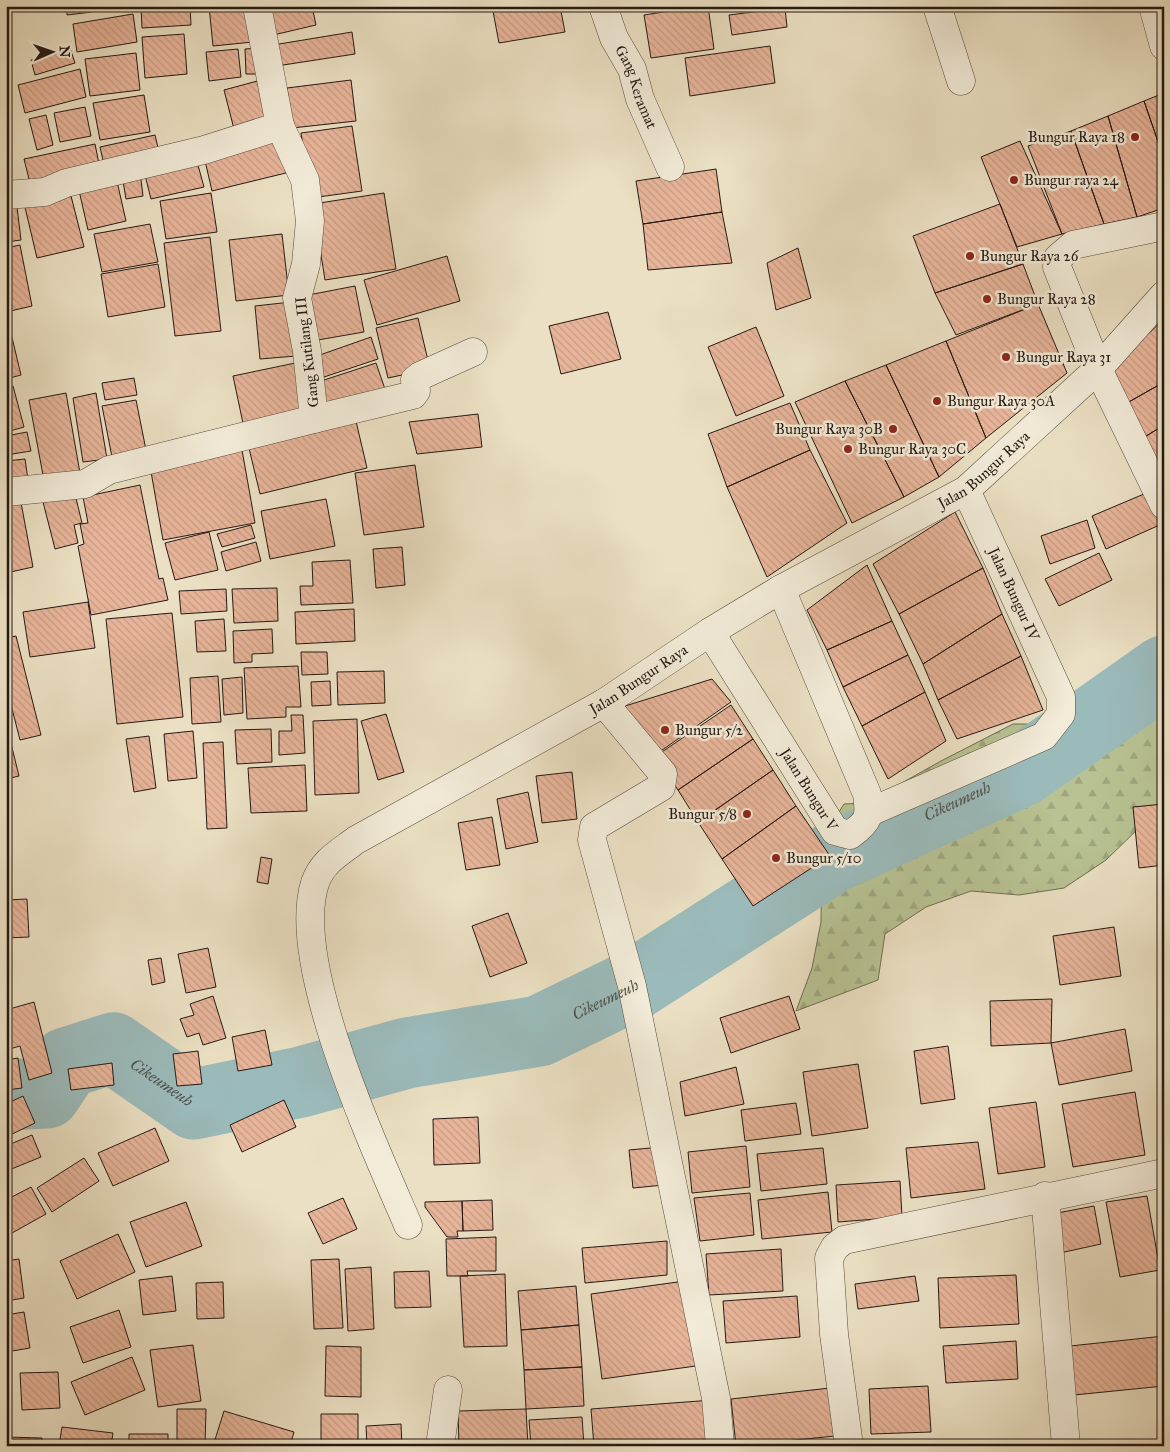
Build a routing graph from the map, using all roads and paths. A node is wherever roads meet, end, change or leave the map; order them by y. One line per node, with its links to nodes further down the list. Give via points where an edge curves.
1 (257, 6): 7 (street, Gang Kutilang III)
2 (603, 6): 8 (street, Gang Keramat, via 614,38 632,69 640,99)
3 (937, 6): 6 (street)
4 (1153, 6): 5 (street)
5 (1164, 46)
6 (961, 82)
7 (280, 126): 9 (street, via 204,150 66,183 45,192); 14 (street, Gang Kutilang III, via 305,180 310,221 306,264 297,298)
8 (670, 168)
9 (6, 195)
10 (1164, 226): 13 (street, via 1073,245 1058,258 1057,267)
11 (1164, 295): 13 (street, Jalan Bungur Raya)
12 (473, 352): 14 (street, via 420,376 415,380 413,396)
13 (1098, 369): 15 (street, Jalan Bungur Raya); 17 (street)
14 (314, 419): 16 (street, Gang Kutilang III, via 108,470 85,484)
15 (966, 490): 18 (street, Jalan Bungur Raya); 21 (street, Jalan Bungur IV, via 1061,697 1061,714 1044,736)
16 (6, 492)
17 (1164, 505)
18 (781, 589): 19 (street, Jalan Bungur Raya); 21 (street, via 867,794)
19 (710, 632): 20 (street, Jalan Bungur Raya); 21 (street, Jalan Bungur V, via 834,831 850,835 864,825)
20 (604, 703): 24 (street, Jalan Bungur Raya, via 356,840 325,863 315,882 309,905 310,935 321,994 338,1051); 27 (street, via 662,774 661,787 594,827 592,840 632,986 716,1398)
21 (870, 812)
22 (1164, 1173): 23 (street)
23 (1045, 1196): 28 (street, via 844,1240 835,1247 829,1258 834,1334); 29 (street)
24 (408, 1226)
25 (448, 1390): 26 (street)
26 (440, 1446)
27 (720, 1446)
28 (849, 1446)
29 (1066, 1446)

